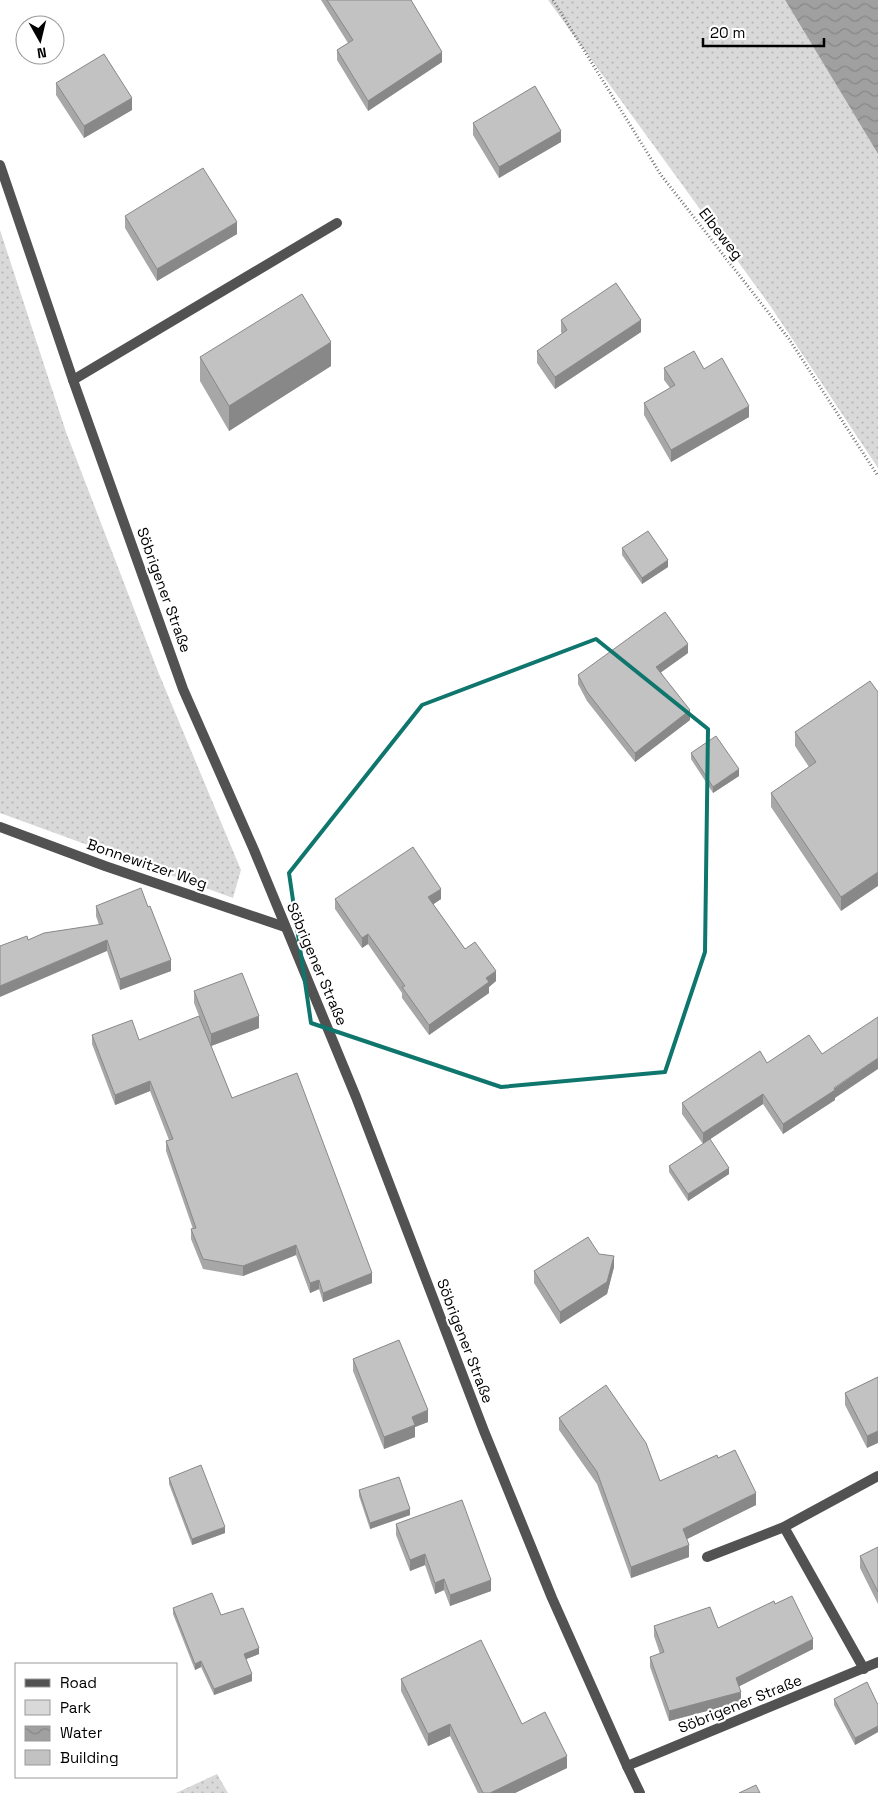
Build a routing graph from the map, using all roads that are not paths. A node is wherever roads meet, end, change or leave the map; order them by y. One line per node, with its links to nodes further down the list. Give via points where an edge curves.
1 (0, 165): 3 (street, Söbrigener Straße)
2 (337, 223): 3 (street)
3 (73, 380): 5 (street, Söbrigener Straße, via 183,689)
4 (0, 827): 5 (street, Bonnewitzer Weg)
5 (285, 927): 11 (street, Söbrigener Straße, via 356,1097 552,1598)
6 (878, 1476): 7 (street)
7 (784, 1527): 8 (street); 10 (street)
8 (707, 1557)
9 (878, 1662): 10 (street, Söbrigener Straße)
10 (864, 1669): 11 (street, Söbrigener Straße)
11 (627, 1766): 12 (street, Söbrigener Straße)
12 (640, 1793)

